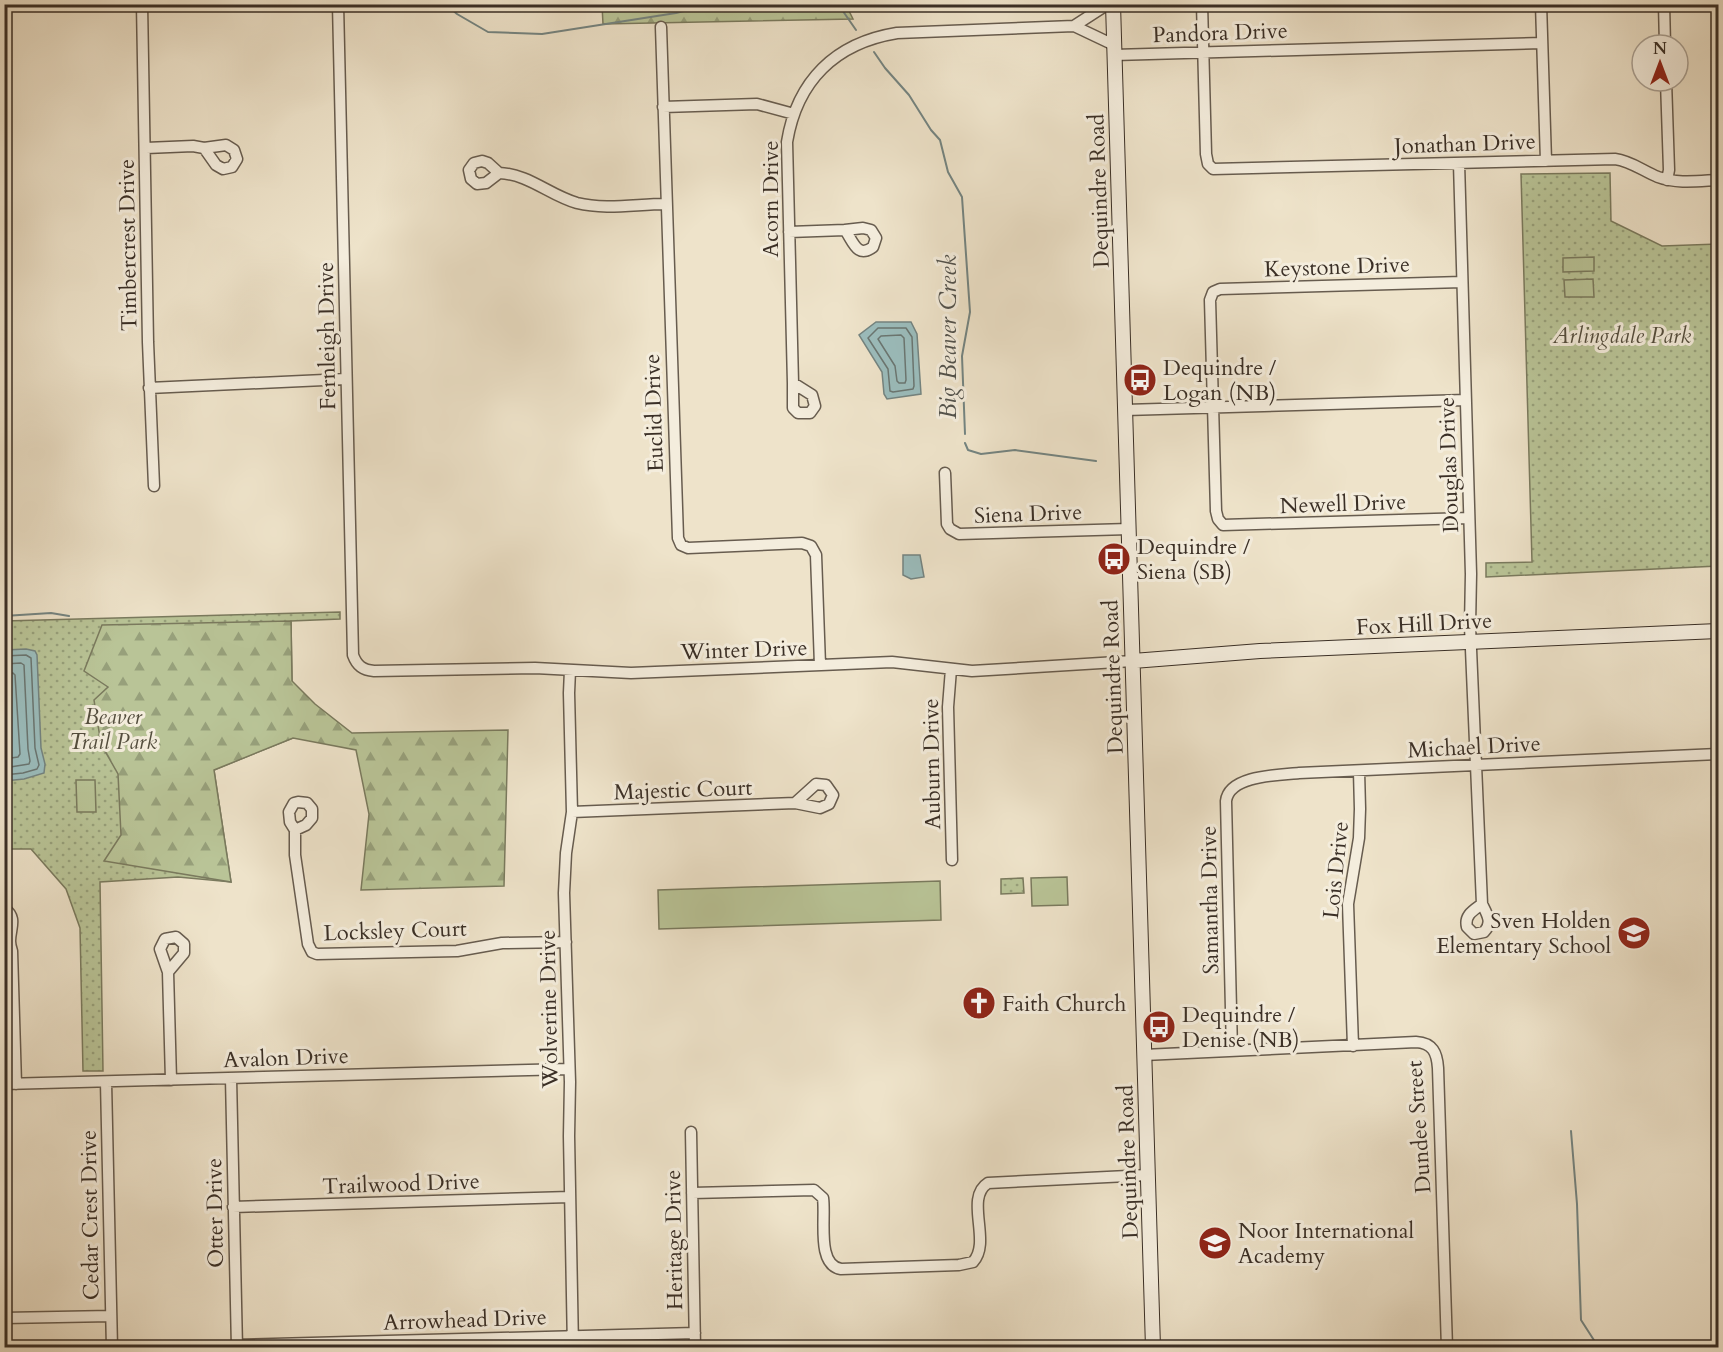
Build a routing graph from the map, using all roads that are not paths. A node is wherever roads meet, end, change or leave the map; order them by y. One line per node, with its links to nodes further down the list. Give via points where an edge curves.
1 (142, 4): 17 (street, Timbercrest Drive)
2 (338, 4): 28 (street, Fernleigh Drive)
3 (1108, 4): 8 (street)
4 (1113, 4): 12 (main road, Dequindre Road)
5 (1202, 4): 13 (street)
6 (1541, 4): 11 (street)
7 (1664, 4): 10 (street)
8 (1074, 26): 12 (street, Acorn Drive); 16 (street, Acorn Drive, via 907,32 869,39 840,54 819,72 802,94)
9 (661, 27): 15 (street, Euclid Drive)
10 (1665, 33)
11 (1542, 42): 13 (street, Pandora Drive); 19 (street)
12 (1114, 50): 13 (street, Pandora Drive); 33 (main road, Dequindre Road)
13 (1203, 52): 20 (street, Jonathan Drive, via 1206,154 1210,167 1216,170)
14 (1666, 93): 22 (street)
15 (663, 107): 16 (street, via 757,104); 24 (street, Euclid Drive)
16 (794, 114): 26 (street, Acorn Drive, via 787,155)
17 (146, 147): 18 (street); 30 (street, Timbercrest Drive)
18 (204, 148)
19 (1545, 161): 20 (street, Jonathan Drive); 22 (street, Jonathan Drive, via 1623,160)
20 (1459, 163): 27 (street, Douglas Drive)
21 (499, 173): 24 (street, via 520,176 566,200 587,205)
22 (1667, 180): 23 (street, Jonathan Drive)
23 (1719, 180)
24 (665, 204): 41 (street, Euclid Drive, via 678,538 688,548 802,543 811,546 816,555)
25 (845, 230): 26 (street)
26 (789, 232): 29 (street, Acorn Drive)
27 (1462, 282): 31 (street, Douglas Drive); 32 (street, Keystone Drive, via 1213,292)
28 (346, 379): 30 (street); 42 (street, Fernleigh Drive, via 353,655)
29 (793, 383)
30 (149, 388): 35 (street, Timbercrest Drive)
31 (1466, 400): 32 (street); 36 (street, Douglas Drive)
32 (1213, 407): 33 (street); 36 (street, Newell Drive, via 1216,511 1223,525)
33 (1125, 410): 37 (main road, Dequindre Road)
34 (945, 473): 37 (street, Siena Drive, via 947,524 959,534)
35 (154, 486)
36 (1469, 518): 39 (street, Douglas Drive)
37 (1129, 530): 40 (main road, Dequindre Road)
38 (1719, 631): 39 (main road, Fox Hill Drive)
39 (1471, 642): 40 (main road, Fox Hill Drive); 46 (street, Douglas Drive)
40 (1132, 661): 43 (street, Winter Drive); 60 (main road, Dequindre Road)
41 (820, 665): 43 (street, Winter Drive, via 903,663); 44 (street, Winter Drive, via 631,673)
42 (358, 666): 44 (street, Winter Drive, via 374,671)
43 (951, 669): 52 (street, Auburn Drive, via 948,707)
44 (570, 670): 50 (street, Wolverine Drive)
45 (1719, 754): 46 (street, Michael Drive)
46 (1477, 765): 47 (street, Michael Drive); 53 (street, Douglas Drive)
47 (1359, 771): 48 (street, Michael Drive, via 1276,776); 58 (street, Lois Drive, via 1359,831 1348,904)
48 (1232, 786): 59 (street, Samantha Drive, via 1226,796)
49 (795, 803): 50 (street, Majestic Court)
50 (572, 812): 56 (street, Wolverine Drive, via 564,875)
51 (295, 830): 56 (street, Locksley Court, via 295,855 312,952 457,951 502,943)
52 (952, 860)
53 (1482, 904)
54 (4, 908): 55 (street, via 12,918 13,929)
55 (7, 939): 65 (street, via 12,951)
56 (566, 942): 61 (street, Wolverine Drive)
57 (168, 972): 63 (street)
58 (1353, 1046): 59 (street); 79 (street, Dundee Street, via 1423,1042 1436,1055)
59 (1232, 1051): 60 (street)
60 (1144, 1055): 67 (main road, Dequindre Road)
61 (569, 1069): 62 (street, Avalon Drive); 69 (street, Wolverine Drive)
62 (231, 1078): 63 (street, Avalon Drive); 70 (street, Otter Drive)
63 (171, 1080): 64 (street, Avalon Drive)
64 (106, 1082): 65 (street, Avalon Drive); 71 (street, Cedar Crest Drive)
65 (10, 1084)
66 (691, 1132): 68 (street, Heritage Drive)
67 (1148, 1175): 68 (street, via 988,1183 981,1187 978,1198 979,1254 974,1262 959,1266 833,1266 826,1256 823,1198 814,1190); 78 (main road, Dequindre Road)
68 (692, 1193): 73 (street, Heritage Drive)
69 (570, 1197): 70 (street, Trailwood Drive); 74 (street, Wolverine Drive)
70 (233, 1207): 75 (street, Otter Drive)
71 (111, 1316): 72 (street); 76 (street, Cedar Crest Drive)
72 (4, 1318)
73 (695, 1333): 74 (street, Arrowhead Drive); 77 (street, Heritage Drive)
74 (573, 1342): 75 (street, Arrowhead Drive)
75 (236, 1346)
76 (112, 1347)
77 (695, 1347)
78 (1153, 1347)
79 (1446, 1347)

